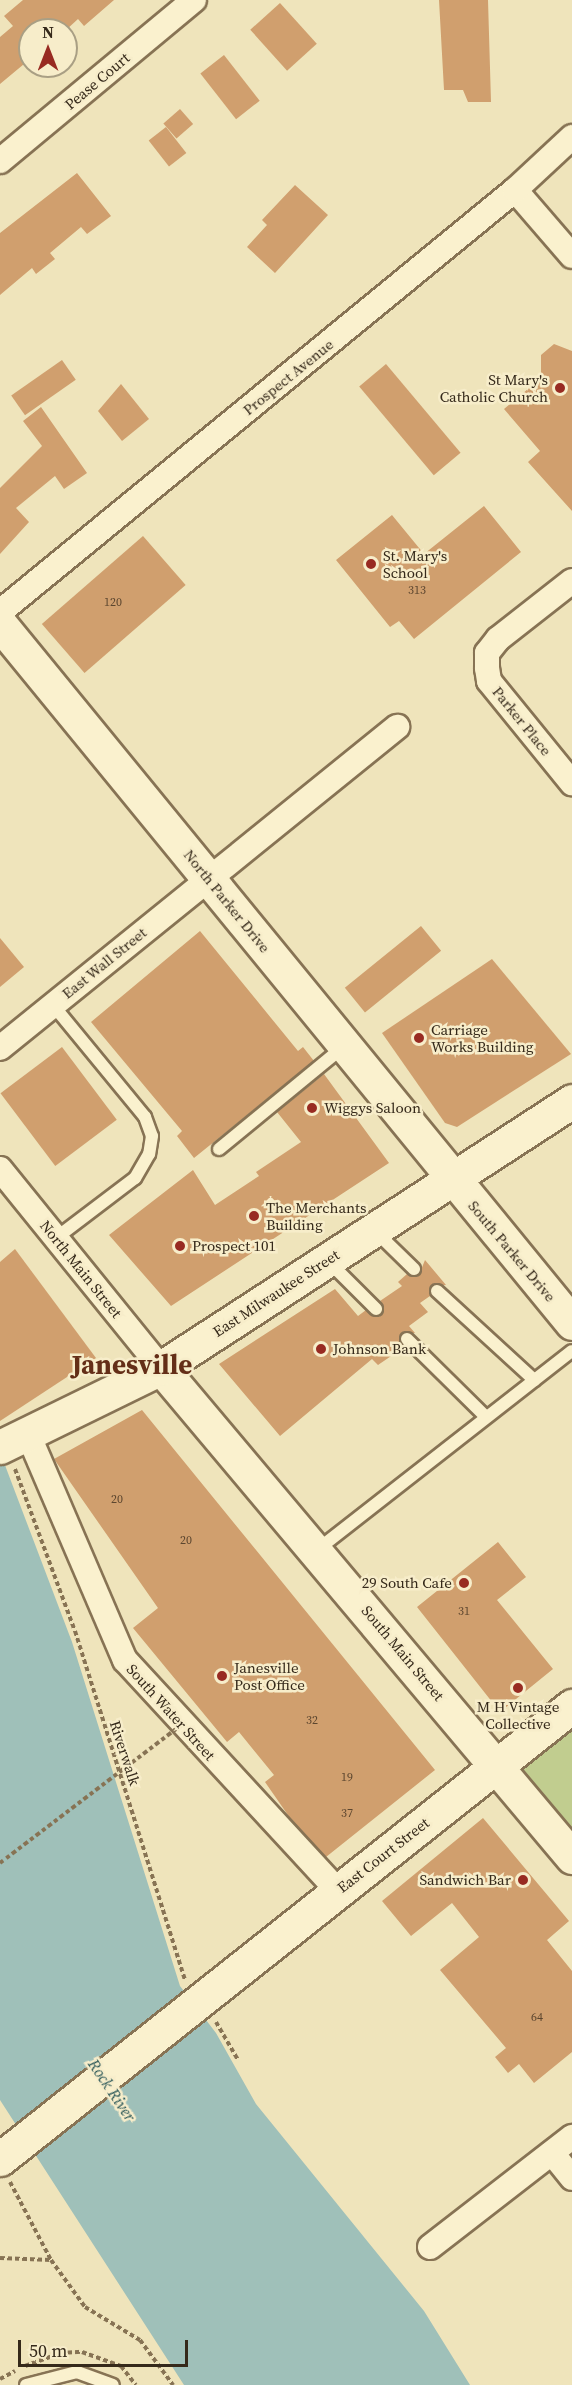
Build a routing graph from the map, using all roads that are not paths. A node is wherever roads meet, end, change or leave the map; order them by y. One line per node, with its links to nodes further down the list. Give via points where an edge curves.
1 (194, 0): 3 (street, Pease Court)
2 (572, 137): 4 (street, Prospect Avenue)
3 (0, 161)
4 (515, 190): 5 (street); 7 (street, Prospect Avenue)
5 (572, 256)
6 (572, 581): 10 (street, Parker Place, via 488,653 489,681)
7 (0, 612)
8 (0, 624): 11 (main road, North Parker Drive)
9 (397, 727): 11 (street, East Wall Street)
10 (572, 783)
11 (210, 880): 12 (street, East Wall Street); 13 (main road, North Parker Drive)
12 (53, 1005): 14 (street, East Wall Street); 20 (lane, via 145,1117 152,1136 149,1154 135,1178)
13 (344, 1046): 16 (lane); 18 (main road, North Parker Drive)
14 (0, 1048)
15 (572, 1101): 18 (main road, East Milwaukee Street)
16 (219, 1149)
17 (0, 1169): 20 (street, North Main Street)
18 (452, 1178): 19 (main road, East Milwaukee Street); 25 (main road, South Parker Drive)
19 (373, 1230): 21 (main road, East Milwaukee Street); 22 (lane)
20 (56, 1238): 28 (street, North Main Street)
21 (327, 1260): 24 (lane); 28 (main road, East Milwaukee Street)
22 (414, 1269)
23 (437, 1291): 29 (lane)
24 (376, 1309)
25 (572, 1323)
26 (407, 1339): 30 (lane)
27 (572, 1351): 29 (lane)
28 (161, 1368): 31 (main road, East Milwaukee Street); 32 (main road, South Main Street)
29 (534, 1380): 30 (lane)
30 (486, 1417): 32 (lane)
31 (12, 1442): 36 (street, South Water Street, via 117,1648 181,1725)
32 (316, 1551): 34 (main road, South Main Street)
33 (572, 1706): 34 (main road, East Court Street)
34 (499, 1766): 35 (main road, South Main Street); 36 (main road, East Court Street)
35 (572, 1857)
36 (337, 1890): 39 (main road, East Court Street)
37 (572, 2137): 38 (street)
38 (552, 2153): 40 (street); 41 (street)
39 (8, 2160)
40 (572, 2178)
41 (430, 2247)
42 (26, 2385): 43 (lane, via 77,2372)
43 (113, 2385)

